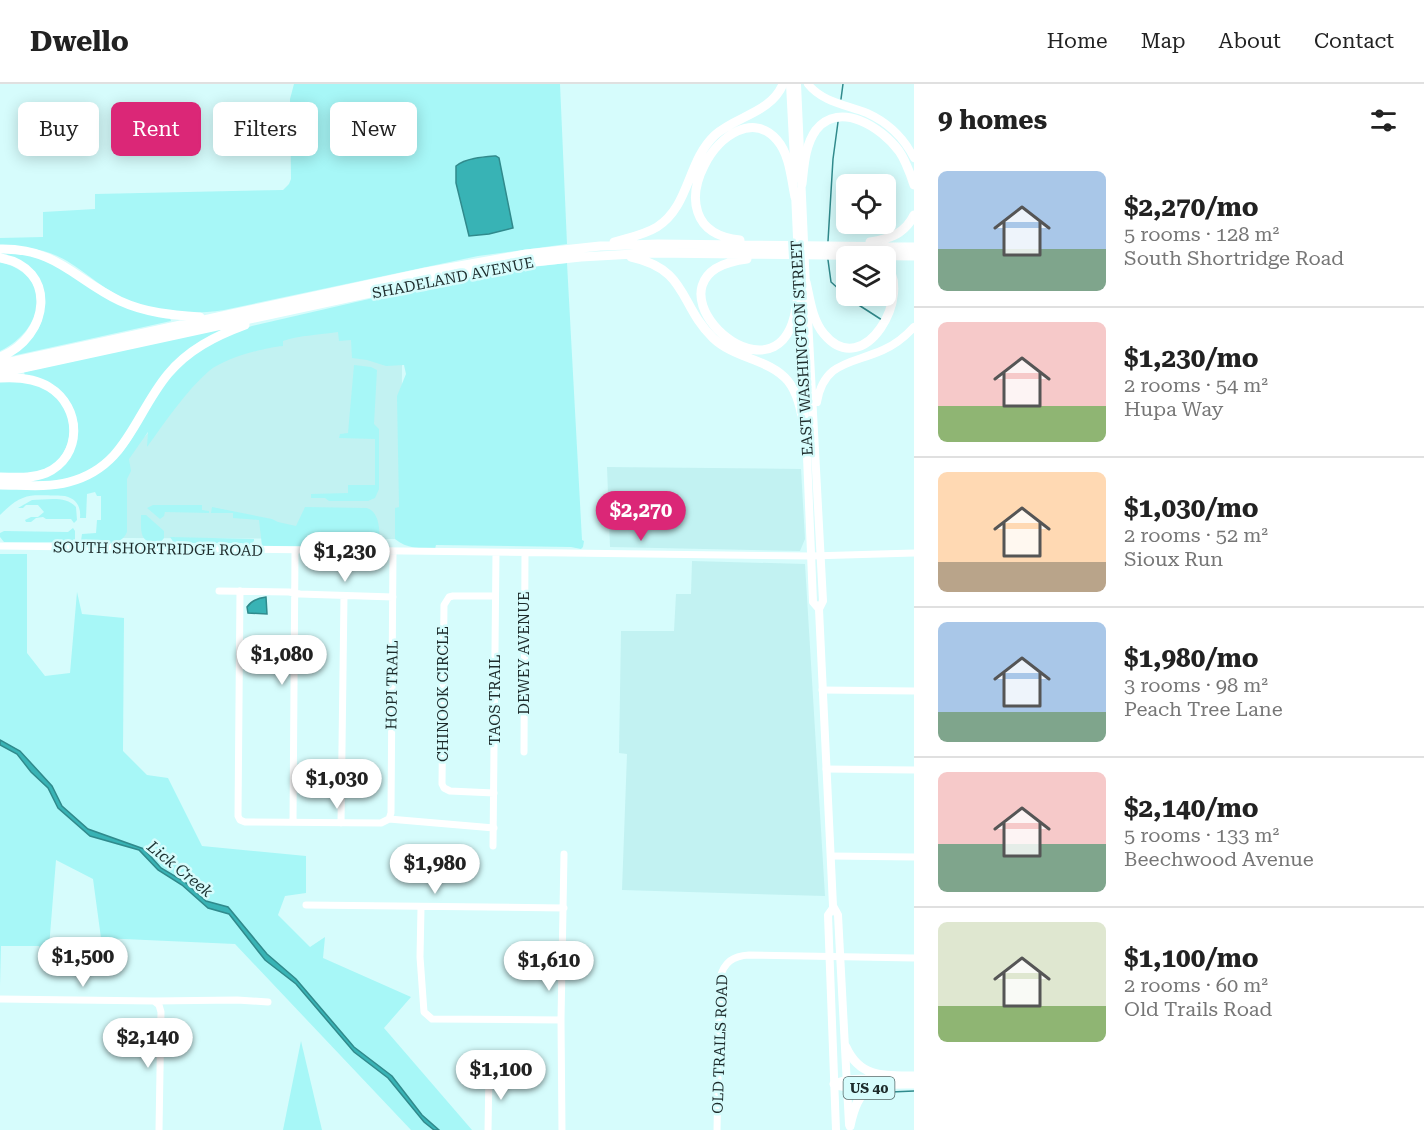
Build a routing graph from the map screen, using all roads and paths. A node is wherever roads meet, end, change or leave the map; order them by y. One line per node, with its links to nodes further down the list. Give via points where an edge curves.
1 (783, 84): 12 (highway, via 769,104 724,128 704,147 679,203 663,222 643,233)
2 (790, 84): 8 (main road, EAST WASHINGTON STREET)
3 (797, 84): 6 (main road, EAST WASHINGTON STREET)
4 (808, 84): 5 (main road, via 824,98 881,121)
5 (914, 158)
6 (802, 184): 7 (highway, via 808,146 816,131 831,120 846,117 868,124 892,143 905,161); 10 (main road, EAST WASHINGTON STREET)
7 (914, 185)
8 (795, 197): 10 (main road, EAST WASHINGTON STREET); 11 (highway, via 782,149 761,130 745,129 731,134 703,165 695,196 703,222 729,238)
9 (914, 215): 13 (highway, via 896,235)
10 (800, 233): 26 (main road, EAST WASHINGTON STREET)
11 (772, 245): 12 (highway, SHADELAND AVENUE); 17 (highway, SHADELAND AVENUE)
12 (600, 246): 28 (highway, SHADELAND AVENUE, via 454,266)
13 (866, 246)
14 (914, 247): 15 (highway, SHADELAND AVENUE)
15 (896, 248)
16 (0, 249): 28 (highway, via 50,257 108,295 139,308)
17 (836, 251)
18 (836, 253): 20 (highway, SHADELAND AVENUE)
19 (616, 255): 20 (highway, SHADELAND AVENUE); 27 (highway, SHADELAND AVENUE, via 484,269); 36 (highway, via 662,270 683,291 698,320 716,340 732,352 783,375 796,395)
20 (777, 255): 26 (highway, via 737,260 714,270 705,281 701,294 703,309 722,334 738,345 756,350 779,342 789,330)
21 (896, 255): 22 (highway, SHADELAND AVENUE)
22 (914, 256)
23 (0, 258): 31 (highway, via 28,272 37,286 41,304 29,337)
24 (896, 270): 25 (highway)
25 (902, 274)
26 (803, 282): 29 (highway, via 819,326 838,346 854,348 878,342); 35 (main road, EAST WASHINGTON STREET); 36 (main road, EAST WASHINGTON STREET)
27 (277, 313): 33 (highway, SHADELAND AVENUE); 38 (highway, via 218,336 185,357 157,389 124,446 93,472 58,485)
28 (212, 318): 32 (highway, SHADELAND AVENUE)
29 (909, 318)
30 (914, 327): 35 (main road, via 891,346 833,370 820,387)
31 (0, 357)
32 (0, 364)
33 (0, 373)
34 (0, 378): 37 (highway, via 32,380 52,388 68,404 75,426 70,449 54,468 35,476)
35 (814, 418): 45 (main road, EAST WASHINGTON STREET)
36 (806, 437): 45 (main road, EAST WASHINGTON STREET)
37 (0, 477)
38 (0, 485)
39 (0, 546): 40 (street, SOUTH SHORTRIDGE ROAD)
40 (295, 551): 41 (street, SOUTH SHORTRIDGE ROAD); 48 (street)
41 (393, 552): 42 (street, SOUTH SHORTRIDGE ROAD); 51 (street, HOPI TRAIL)
42 (496, 553): 43 (street, SOUTH SHORTRIDGE ROAD); 50 (street, TAOS TRAIL)
43 (525, 553): 45 (street, SOUTH SHORTRIDGE ROAD); 54 (street, DEWEY AVENUE)
44 (914, 553): 45 (street, SOUTH SHORTRIDGE ROAD)
45 (816, 556): 52 (main road, EAST WASHINGTON STREET, via 813,602 819,609)
46 (219, 591): 47 (street)
47 (240, 591): 48 (street); 59 (street, via 238,816 245,822)
48 (295, 593): 49 (street); 59 (street)
49 (344, 596): 51 (street); 60 (street)
50 (495, 596): 57 (street, TAOS TRAIL); 57 (street, CHINOOK CIRCLE, via 453,596 444,604 442,784 450,791)
51 (393, 597): 58 (street, HOPI TRAIL)
52 (822, 690): 53 (street); 55 (main road, EAST WASHINGTON STREET)
53 (914, 691)
54 (524, 752)
55 (826, 769): 56 (street); 64 (main road, EAST WASHINGTON STREET)
56 (914, 770)
57 (494, 793): 61 (street, TAOS TRAIL)
58 (389, 819): 60 (street, via 381,823); 61 (street)
59 (293, 821): 60 (street)
60 (341, 823)
61 (494, 828): 62 (street, TAOS TRAIL)
62 (494, 846)
63 (564, 854): 68 (street)
64 (831, 856): 65 (street); 69 (main road, EAST WASHINGTON STREET, via 833,908 838,915)
65 (914, 857)
66 (306, 905): 67 (street)
67 (421, 908): 68 (street); 74 (street, via 420,957 426,1016)
68 (564, 908): 74 (street)
69 (835, 957): 70 (street); 75 (main road, EAST WASHINGTON STREET); 78 (main road, EAST WASHINGTON STREET, via 830,1002); 85 (street, OLD TRAILS ROAD, via 749,955 725,964 720,978)
70 (914, 958)
71 (0, 999): 73 (street)
72 (268, 1002): 73 (street)
73 (156, 1003): 82 (street, via 161,1012)
74 (561, 1020): 84 (street)
75 (846, 1047): 77 (highway, via 855,1064 866,1071); 79 (main road, EAST WASHINGTON STREET)
76 (489, 1074): 83 (street)
77 (912, 1079): 79 (highway); 80 (highway, US 40)
78 (834, 1084): 79 (highway); 86 (main road, EAST WASHINGTON STREET)
79 (847, 1084): 80 (highway); 81 (main road, EAST WASHINGTON STREET)
80 (876, 1086): 81 (highway, US 40, via 858,1098)
81 (850, 1128)
82 (159, 1130)
83 (488, 1130)
84 (562, 1130)
85 (717, 1130)
86 (836, 1130)

